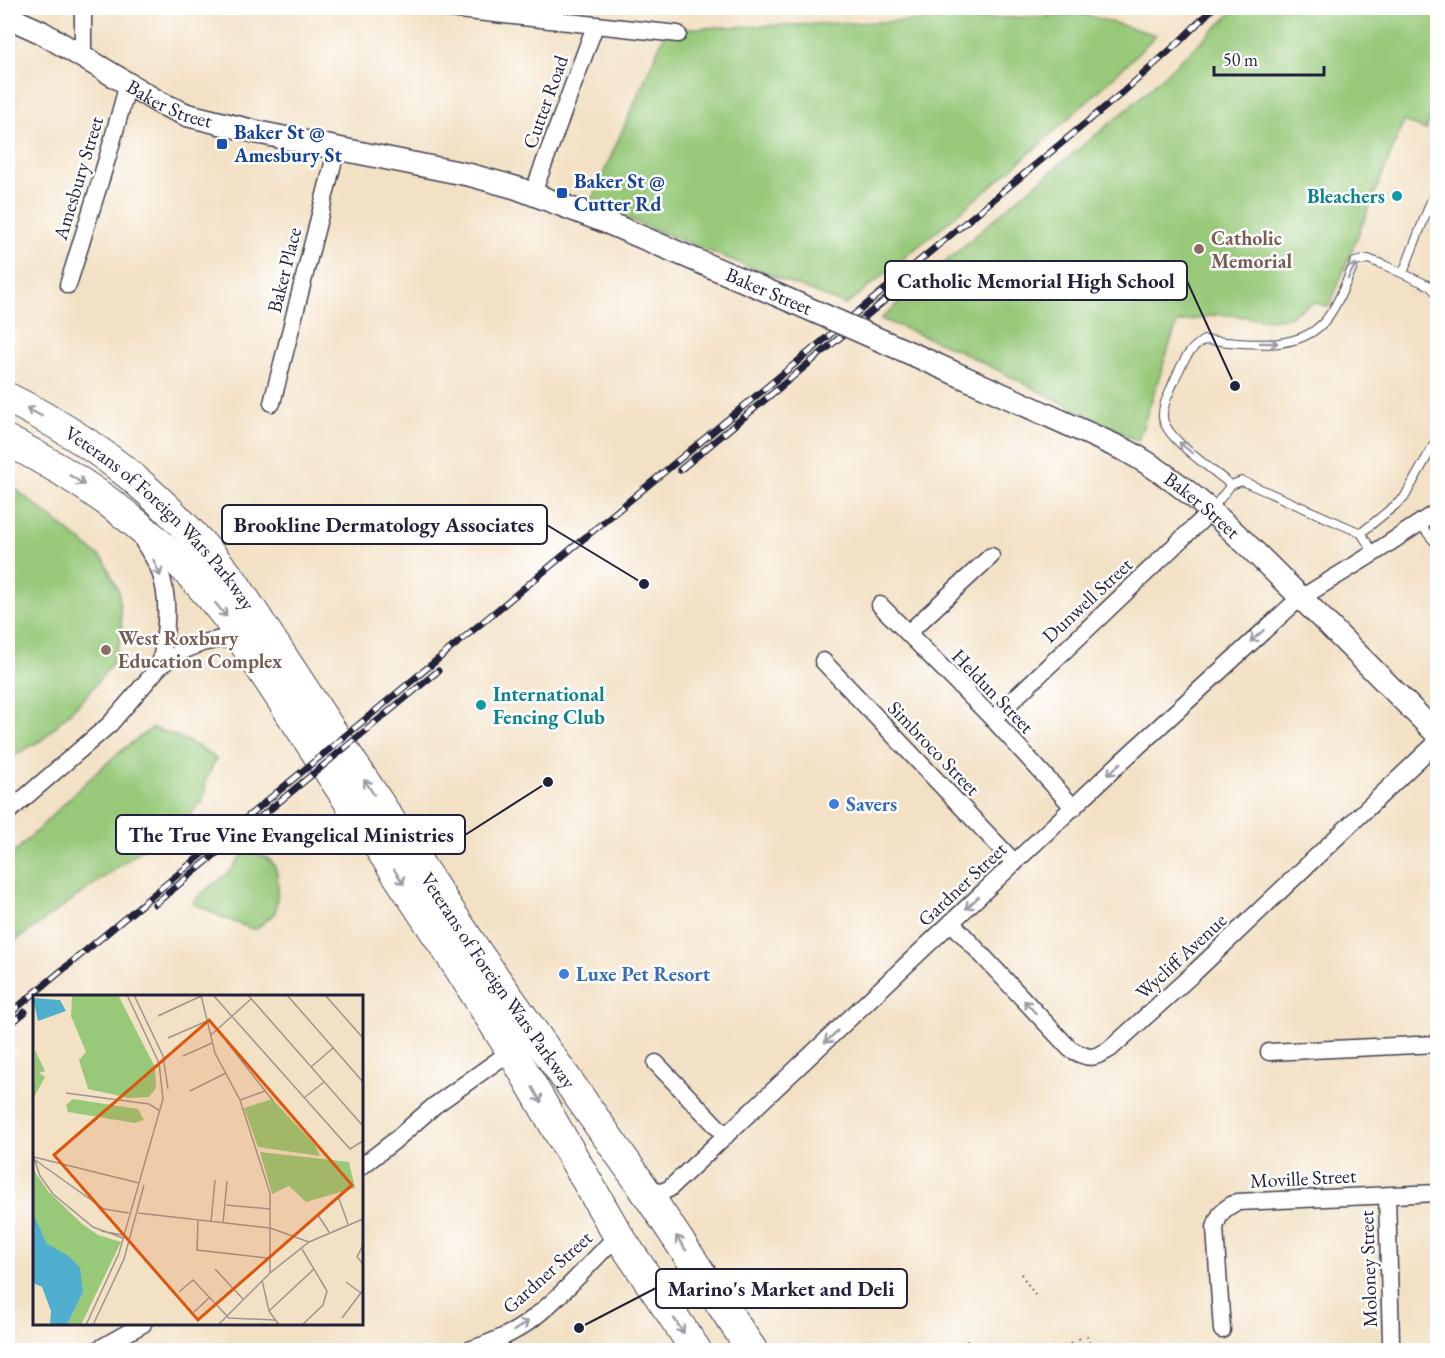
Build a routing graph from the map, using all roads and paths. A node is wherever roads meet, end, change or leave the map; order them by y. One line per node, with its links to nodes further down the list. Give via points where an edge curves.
1 (83, 8): 6 (street)
2 (441, 8): 4 (street)
3 (8, 17): 6 (street, Baker Street)
4 (595, 26): 5 (street); 10 (street, Cutter Road)
5 (678, 34)
6 (83, 57): 7 (street, Baker Street)
7 (128, 84): 8 (street, Baker Street, via 187,116); 12 (street, Amesbury Street)
8 (337, 148): 10 (street, Baker Street, via 470,175); 15 (street, Baker Place)
9 (1437, 183): 11 (lane)
10 (533, 194): 20 (street, Baker Street, bridge, via 775,294 1127,451 1179,484)
11 (1403, 273): 13 (lane, via 1430,286); 18 (lane, one-way to 11, via 1173,436 1163,420 1165,404 1186,356 1204,340 1275,343 1314,331 1324,322 1355,262 1368,259)
12 (68, 285)
13 (1437, 295)
14 (8, 398): 47 (highway, Veterans of Foreign Wars Parkway, one-way to 14, via 480,957 217,561 156,496 113,462)
15 (272, 403)
16 (1437, 437): 23 (lane, via 1404,498)
17 (8, 441): 21 (highway, Veterans of Foreign Wars Parkway, one-way to 21, via 76,479)
18 (1231, 485): 20 (lane); 23 (lane, via 1242,481)
19 (1437, 511): 22 (street, Gardner Street)
20 (1210, 512): 27 (street, Baker Street); 33 (street, Dunwell Street)
21 (129, 517): 30 (highway, Veterans of Foreign Wars Parkway, one-way to 30, via 191,574); 32 (street, one-way to 32, via 159,568 166,595 166,636)
22 (1419, 523): 24 (lane); 25 (street, Gardner Street)
23 (1361, 533): 25 (lane)
24 (1437, 546)
25 (1374, 554): 27 (street, Gardner Street)
26 (991, 556): 29 (street)
27 (1301, 598): 34 (street, Baker Street); 36 (street, Gardner Street, one-way to 36)
28 (880, 605): 29 (street, Heldun Street)
29 (908, 633): 33 (street, Heldun Street)
30 (246, 643): 32 (street, via 222,639 202,643); 41 (highway, Veterans of Foreign Wars Parkway, one-way to 41)
31 (823, 662): 38 (street, Simbroco Street)
32 (160, 666): 37 (street, via 110,724)
33 (993, 719): 36 (street, Heldun Street)
34 (1437, 735)
35 (1437, 741): 39 (street, Wycliff Avenue, one-way to 39, via 1196,971 1098,1057 1088,1058 1071,1049)
36 (1074, 808): 38 (street, Gardner Street)
37 (8, 812)
38 (1015, 863): 39 (street, Gardner Street, one-way to 39)
39 (951, 922): 44 (street, Gardner Street, one-way to 44)
40 (1437, 1044): 42 (street)
41 (511, 1051): 45 (street, via 434,1106); 49 (highway, Veterans of Foreign Wars Parkway, one-way to 49)
42 (1269, 1052)
43 (656, 1063): 44 (street)
44 (726, 1136): 47 (street, Gardner Street, via 669,1189)
45 (363, 1165)
46 (1437, 1193): 48 (street, Moville Street)
47 (649, 1196): 59 (highway, Veterans of Foreign Wars Parkway, one-way to 47)
48 (1387, 1196): 53 (street, Moville Street, via 1237,1202 1224,1208 1215,1228); 57 (street, Moloney Street)
49 (618, 1235): 61 (street, Gardner Street, one-way to 49, via 524,1325); 62 (highway, Veterans of Foreign Wars Parkway, one-way to 62)
50 (1021, 1274): 51 (path)
51 (1035, 1295)
52 (140, 1325): 60 (street)
53 (1222, 1330)
54 (1087, 1336): 66 (path)
55 (1079, 1338): 65 (path)
56 (966, 1341): 63 (path)
57 (1391, 1341)
58 (1070, 1343): 64 (path)
59 (743, 1349)
60 (97, 1350)
61 (469, 1350)
62 (696, 1350)
63 (984, 1350)
64 (1075, 1350)
65 (1084, 1350)
66 (1092, 1350)

